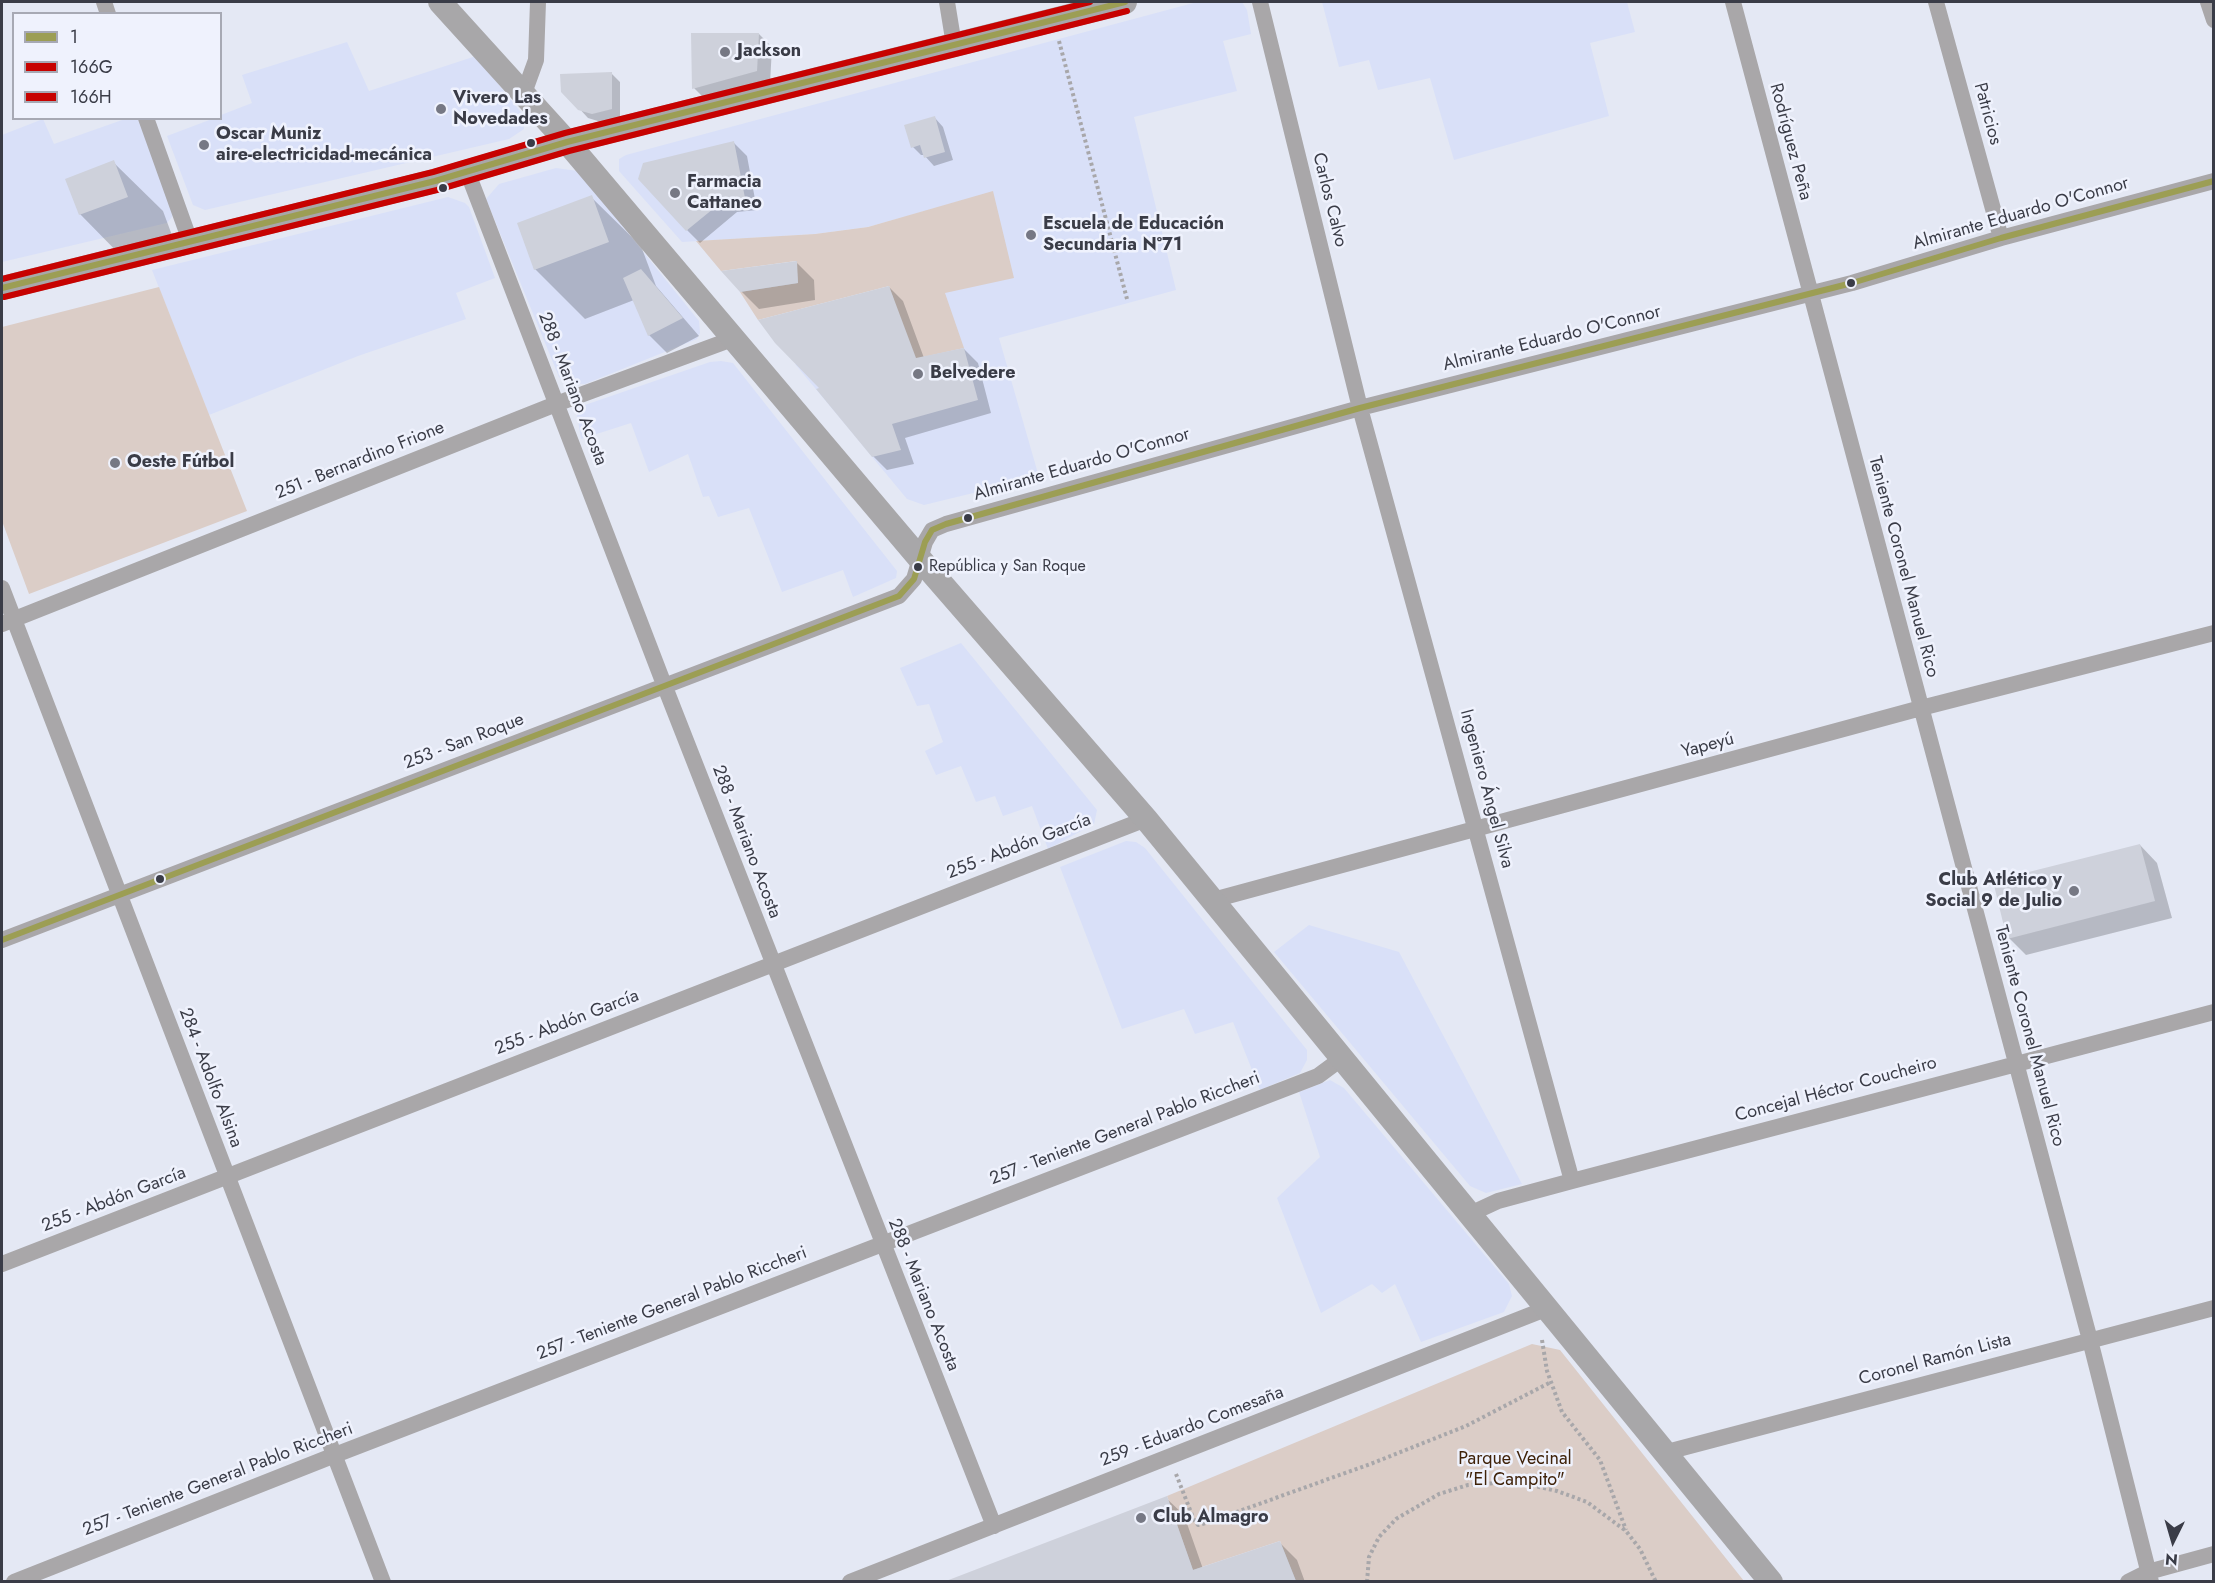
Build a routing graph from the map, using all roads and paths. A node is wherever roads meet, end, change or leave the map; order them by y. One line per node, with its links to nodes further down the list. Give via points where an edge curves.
1 (440, 2): 12 (main road)
2 (538, 2): 12 (street, via 537,53)
3 (947, 2): 11 (street)
4 (1125, 2): 11 (main road)
5 (1260, 2): 24 (street, Carlos Calvo)
6 (1733, 2): 20 (street, Rodríguez Peña)
7 (1936, 2): 17 (street, Patricios)
8 (2208, 2): 9 (street)
9 (2214, 20)
10 (1059, 41): 21 (path)
11 (954, 45): 14 (main road)
12 (524, 93): 14 (main road)
13 (147, 120): 18 (street)
14 (567, 142): 15 (main road); 22 (main road)
15 (467, 171): 18 (main road); 23 (street, 288 - Mariano Acosta)
16 (2214, 181): 17 (street, Almirante Eduardo O'Connor)
17 (2001, 238): 20 (street, Almirante Eduardo O'Connor)
18 (189, 241): 19 (main road)
19 (2, 288)
20 (1809, 293): 24 (street, Almirante Eduardo O'Connor); 30 (street, Teniente Coronel Manuel Rico)
21 (1127, 299)
22 (735, 338): 23 (street, 251 - Bernardino Frione); 25 (main road)
23 (556, 404): 27 (street, 251 - Bernardino Frione); 29 (street, 288 - Mariano Acosta)
24 (1360, 408): 25 (street, Almirante Eduardo O'Connor, via 946,524 932,530); 32 (street, Ingeniero Ángel Silva)
25 (920, 559): 29 (street, 253 - San Roque, via 914,579 899,596); 31 (main road)
26 (2, 588): 27 (street, 284 - Adolfo Alsina)
27 (8, 622): 33 (street, 284 - Adolfo Alsina)
28 (2214, 633): 30 (street, Yapeyú)
29 (665, 687): 33 (street, 253 - San Roque); 36 (street, 288 - Mariano Acosta)
30 (1921, 708): 32 (street, Yapeyú); 39 (street, Teniente Coronel Manuel Rico)
31 (1146, 819): 34 (main road); 36 (street, 255 - Abdón García)
32 (1477, 829): 34 (street, Yapeyú); 41 (street, Ingeniero Ángel Silva)
33 (118, 894): 35 (street, 253 - San Roque); 40 (street, 284 - Adolfo Alsina)
34 (1214, 900): 38 (main road)
35 (2, 940)
36 (772, 963): 40 (street, 255 - Abdón García); 43 (street, 288 - Mariano Acosta)
37 (2214, 1012): 39 (street, Concejal Héctor Coucheiro)
38 (1341, 1059): 42 (main road); 43 (street, 257 - Teniente General Pablo Riccheri, via 1318,1076)
39 (2016, 1062): 41 (street, Concejal Héctor Coucheiro); 48 (street, Teniente Coronel Manuel Rico)
40 (227, 1178): 44 (street, 255 - Abdón García); 51 (street, 284 - Adolfo Alsina)
41 (1572, 1181): 42 (street, Concejal Héctor Coucheiro)
42 (1470, 1214): 45 (main road)
43 (882, 1244): 51 (street, 257 - Teniente General Pablo Riccheri); 53 (street, 288 - Mariano Acosta)
44 (2, 1264)
45 (1548, 1308): 50 (main road); 52 (street, 259 - Eduardo Comesaña)
46 (2214, 1308): 48 (street, Coronel Ramón Lista)
47 (1542, 1338): 49 (path)
48 (2090, 1340): 50 (street, Coronel Ramón Lista); 57 (street, Teniente Coronel Manuel Rico)
49 (1551, 1382): 52 (path, via 1456,1430 1198,1525); 54 (path, via 1562,1412 1600,1460)
50 (1667, 1452): 56 (main road)
51 (335, 1455): 58 (street, 257 - Teniente General Pablo Riccheri); 59 (street, 284 - Adolfo Alsina)
52 (1170, 1457): 53 (street, 259 - Eduardo Comesaña)
53 (994, 1526): 60 (street, 259 - Eduardo Comesaña)
54 (1626, 1531): 61 (path, via 1587,1502 1557,1491 1526,1484 1468,1485 1439,1494 1396,1519 1379,1537 1369,1557); 62 (path)
55 (2214, 1554): 57 (street)
56 (1749, 1555): 63 (main road); 64 (main road)
57 (2150, 1576): 65 (street)
58 (14, 1581)
59 (383, 1581)
60 (850, 1581)
61 (1367, 1581)
62 (1656, 1581)
63 (1766, 1581)
64 (1771, 1581)
65 (2128, 1581)

